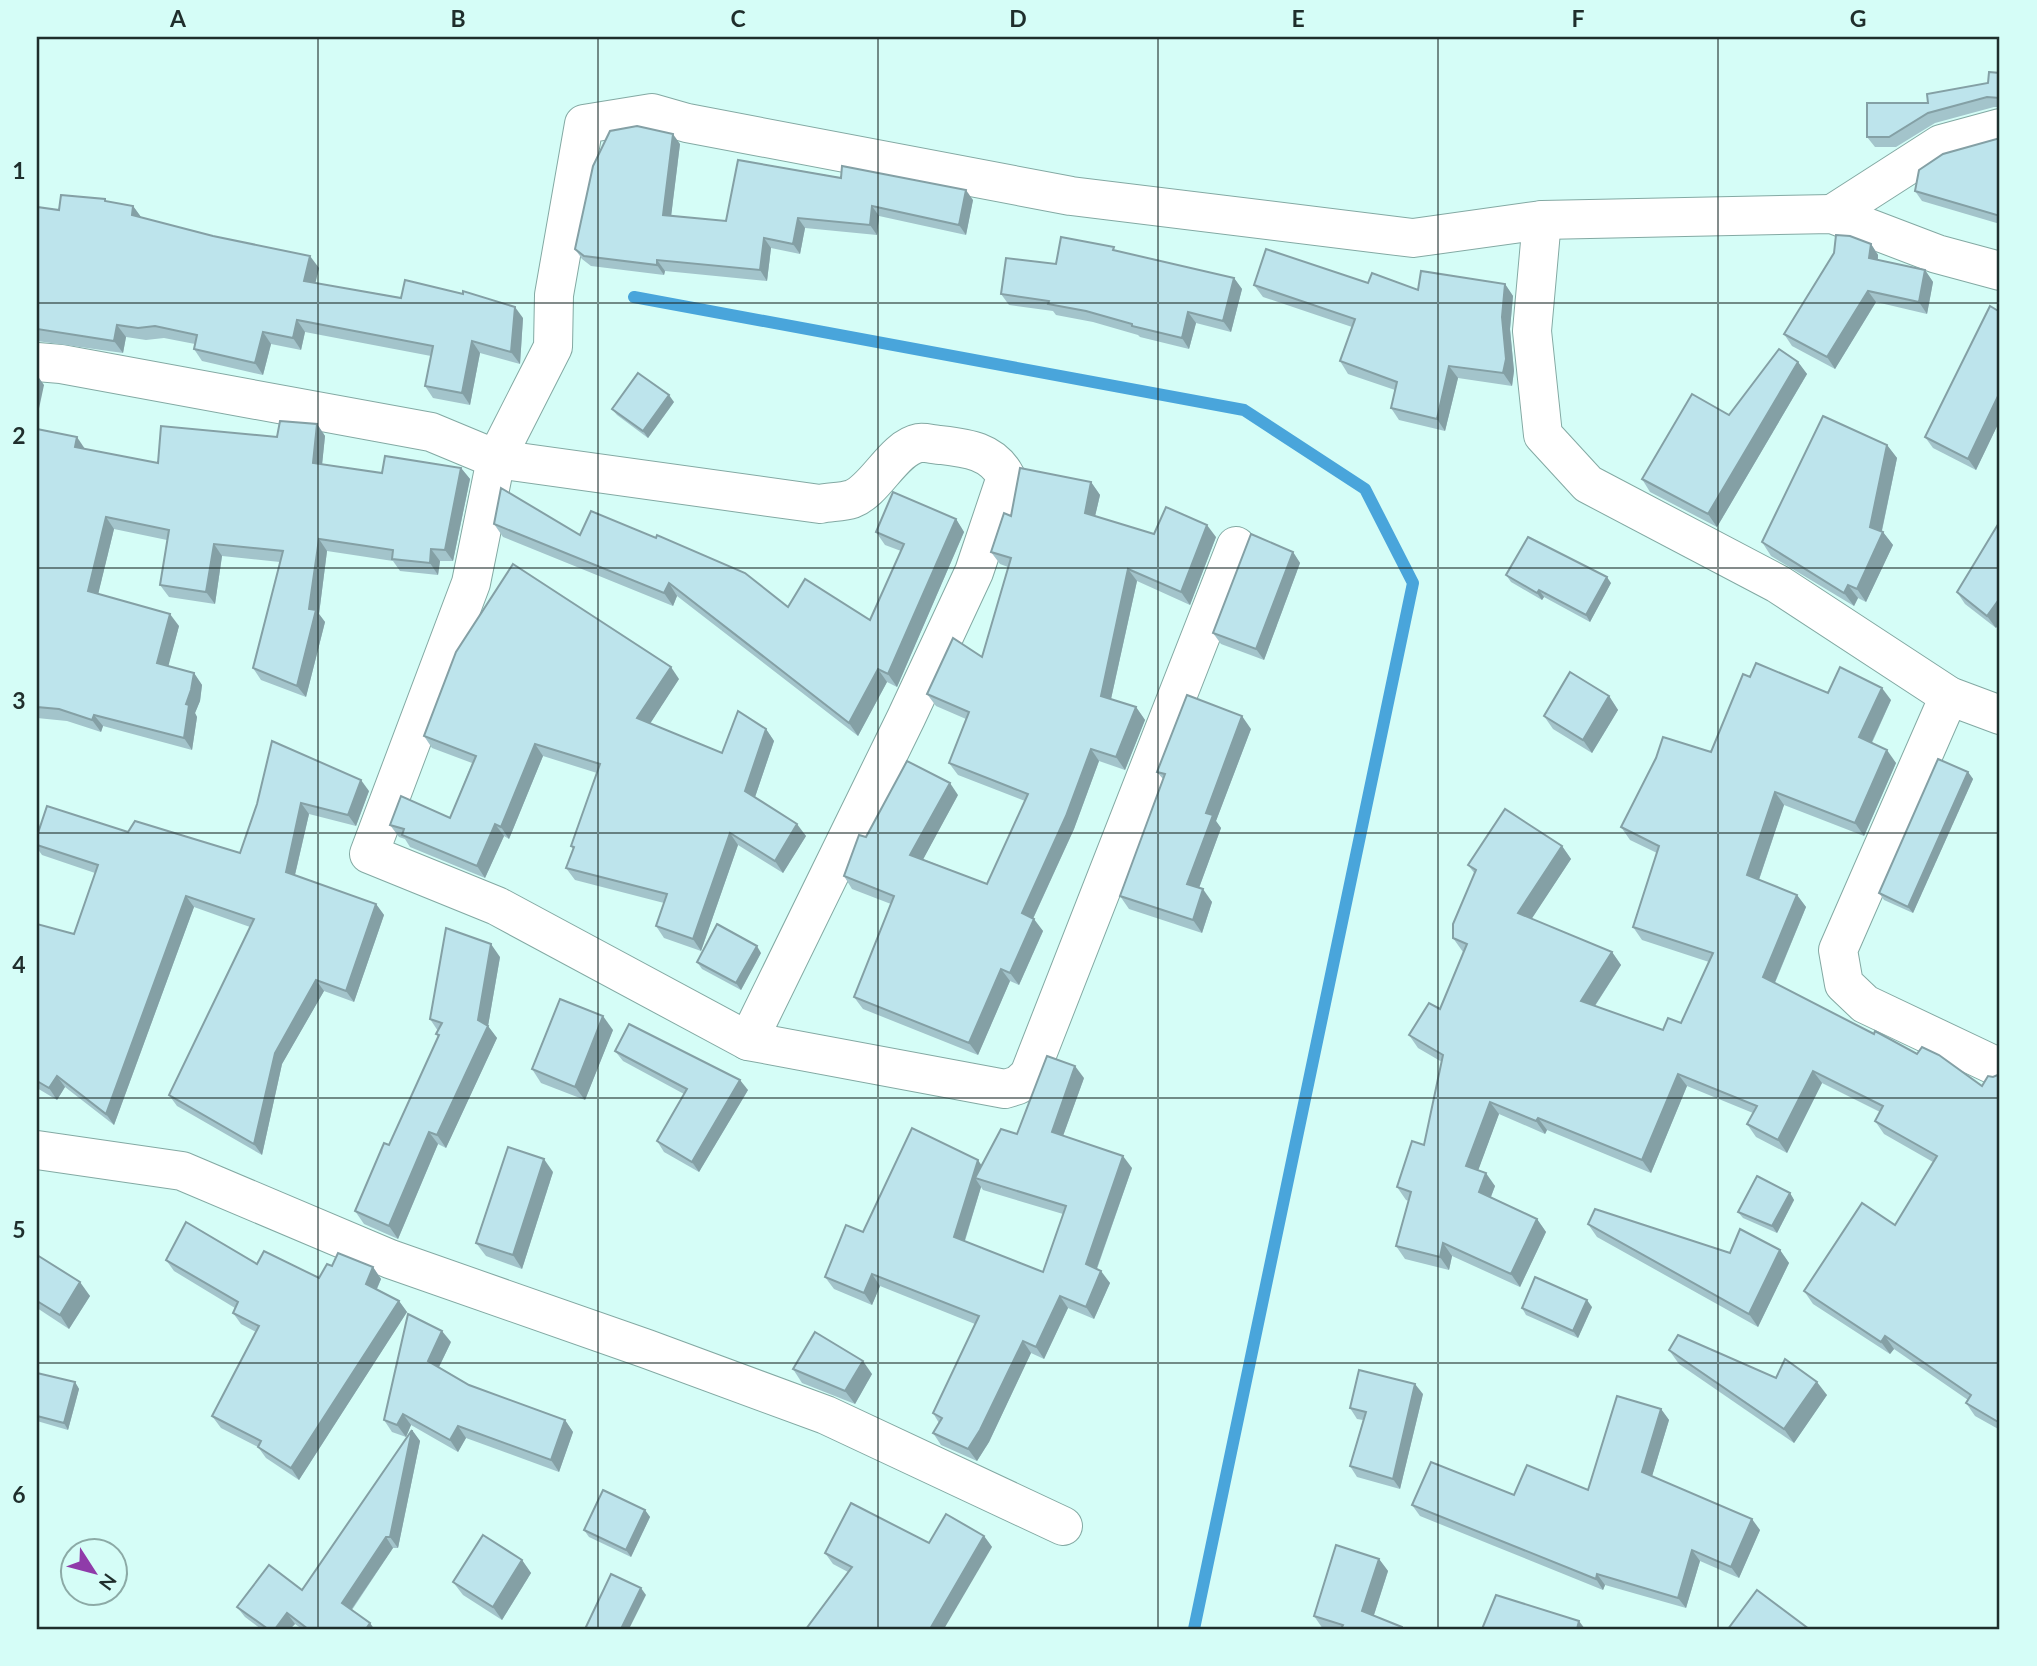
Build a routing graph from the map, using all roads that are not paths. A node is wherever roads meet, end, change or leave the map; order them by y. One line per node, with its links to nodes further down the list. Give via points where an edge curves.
1 (2000, 128): 2 (street, via 1941,144)
2 (1832, 214): 3 (street); 4 (street, via 1937,254)
3 (1542, 220): 6 (street, via 1413,238 1071,196 652,113 584,124 554,295 553,347); 8 (street, via 1532,331 1543,435 1588,484 1778,584)
4 (2000, 271)
5 (37, 362): 6 (street, via 431,432)
6 (496, 459): 10 (street, via 471,583 369,854 497,906); 10 (street, via 820,504 853,499 899,455 919,443 966,448 991,457 1006,477 974,572)
7 (1236, 546): 10 (street, via 1029,1075 1005,1089)
8 (1949, 696): 9 (street); 11 (street, via 1838,950 1844,984 1865,1004)
9 (2000, 715)
10 (748, 1041)
11 (2000, 1068)
12 (37, 1150): 13 (street, via 182,1171 390,1259 826,1415)
13 (1063, 1526)

